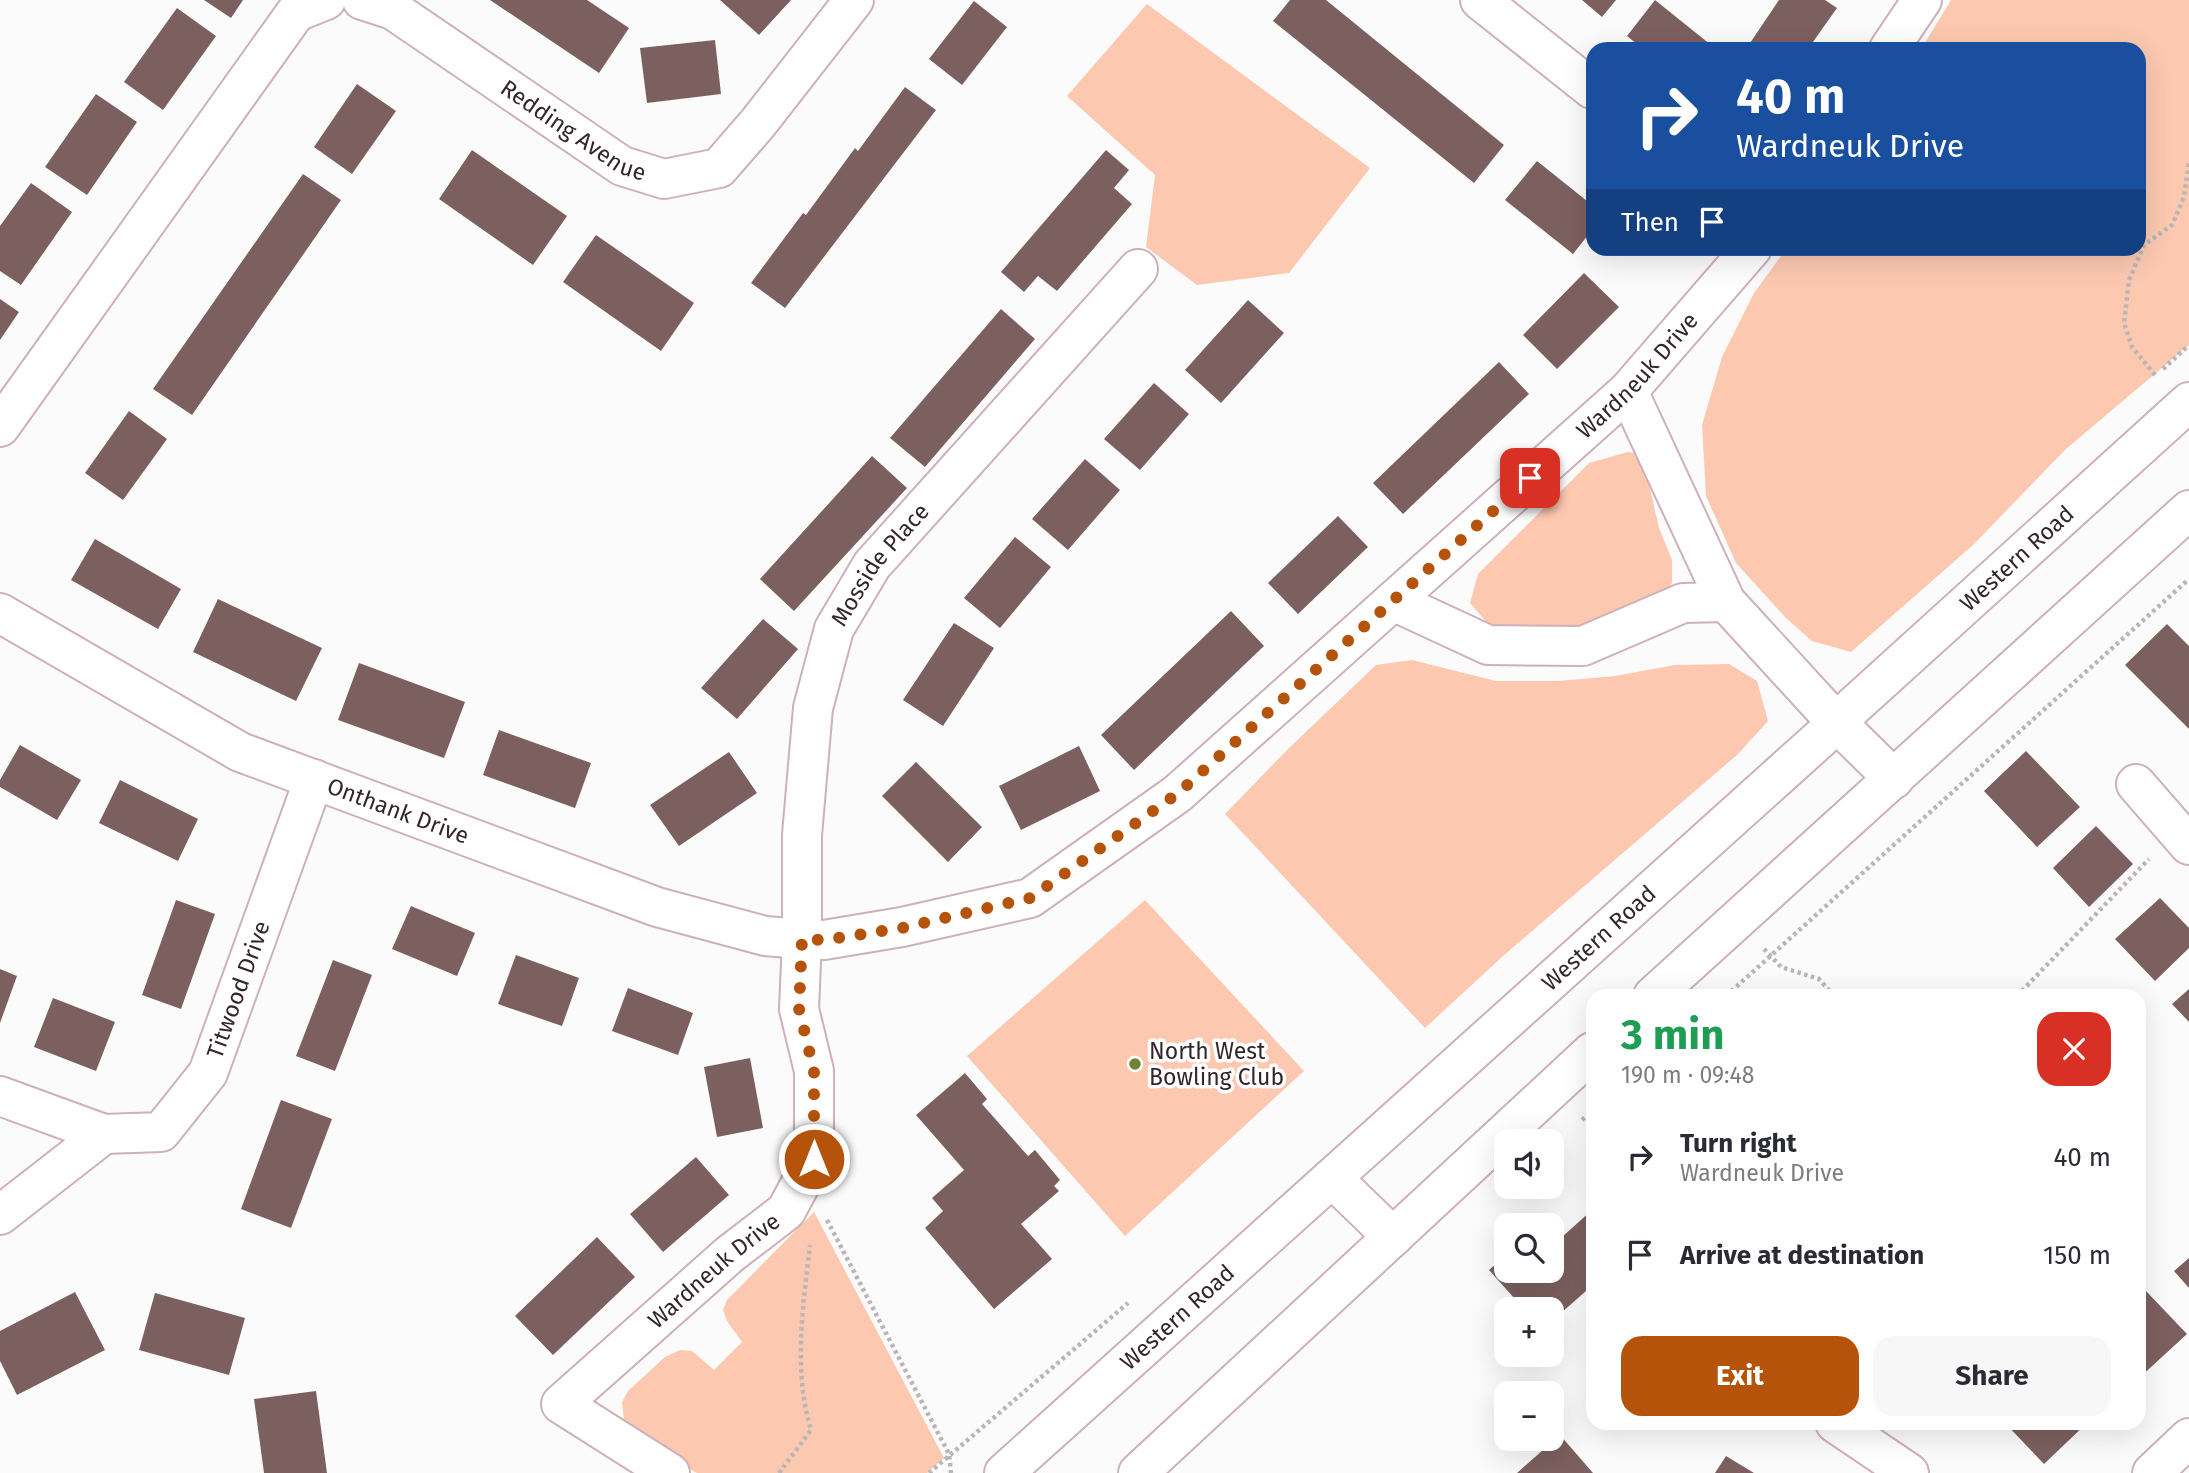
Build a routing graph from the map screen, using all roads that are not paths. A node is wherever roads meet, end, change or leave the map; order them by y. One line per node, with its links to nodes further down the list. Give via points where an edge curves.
1 (326, 0): 12 (street, via 296,12)
2 (362, 0): 3 (street, Redding Avenue, via 393,10 622,166 664,179 719,168)
3 (854, 0)
4 (1480, 0): 7 (street)
5 (1922, 0): 6 (street)
6 (1894, 42)
7 (1586, 84)
8 (1745, 256): 10 (street, Wardneuk Drive)
9 (1138, 269): 22 (street, Mosside Place, via 872,565 834,629 813,708 802,835)
10 (1628, 391): 14 (street, Wardneuk Drive); 15 (street)
11 (2189, 402): 17 (street, Western Road)
12 (0, 427)
13 (2189, 510): 19 (street)
14 (1393, 601): 15 (street, via 1488,645 1583,646 1683,603); 22 (street, Wardneuk Drive, via 1177,794 1030,898 902,928)
15 (1726, 602): 17 (street)
16 (0, 613): 18 (street, Onthank Drive, via 240,752)
17 (1836, 722): 19 (street); 27 (street, Western Road)
18 (314, 779): 22 (street, Onthank Drive, via 657,908 765,936); 26 (street, Titwood Drive, via 208,1073 161,1132)
19 (1894, 779): 23 (street)
20 (2136, 784): 21 (street)
21 (2185, 831)
22 (813, 940): 32 (street, Wardneuk Drive, via 799,1009 814,1071 814,1159 797,1191 786,1211 730,1254 561,1404)
23 (1660, 989)
24 (1586, 1058): 29 (street)
25 (0, 1096): 26 (street, Titwood Drive)
26 (104, 1134): 28 (street)
27 (1332, 1178): 29 (street); 33 (street, Western Road)
28 (0, 1215)
29 (1393, 1237): 34 (street)
30 (1845, 1430): 35 (street)
31 (2189, 1438): 36 (street)
32 (670, 1473)
33 (1004, 1473)
34 (1138, 1473)
35 (1909, 1473)
36 (2152, 1473)

